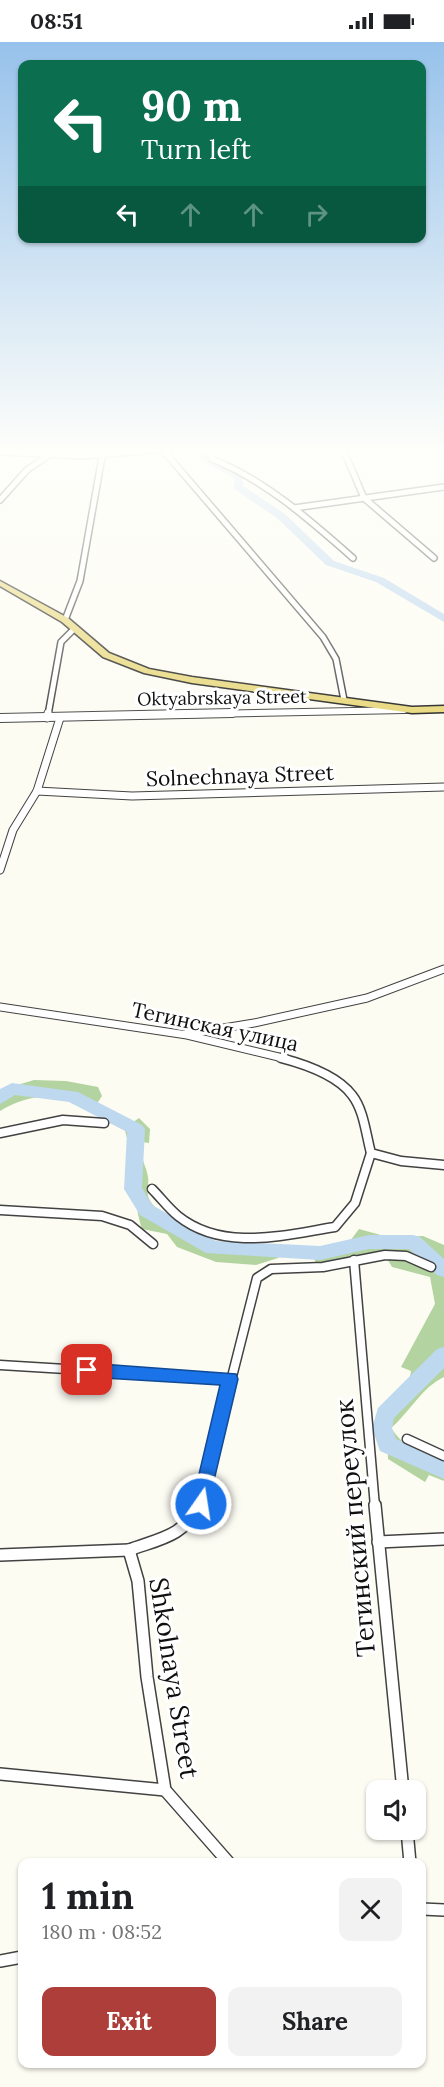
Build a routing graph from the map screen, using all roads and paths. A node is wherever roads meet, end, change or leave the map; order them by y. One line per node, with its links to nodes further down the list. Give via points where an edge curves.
1 (86, 544): 8 (street, via 80,581)
2 (245, 544): 13 (street, via 323,637 336,659)
3 (336, 544): 5 (street)
4 (418, 544): 6 (street)
5 (352, 558)
6 (434, 558)
7 (0, 583): 8 (main road)
8 (65, 620): 9 (main road)
9 (74, 629): 10 (main road, via 122,663 171,676); 19 (street, via 62,642)
10 (248, 687): 11 (main road); 12 (street)
11 (293, 693): 12 (street, via 275,694); 13 (main road)
12 (271, 698): 17 (street)
13 (347, 700): 15 (main road); 16 (street, via 355,707)
14 (444, 709): 15 (main road, Oktyabrskaya Street)
15 (412, 710): 16 (street, Oktyabrskaya Street)
16 (349, 712): 17 (street, Oktyabrskaya Street)
17 (273, 713): 20 (street, Oktyabrskaya Street)
18 (0, 718): 19 (street, Oktyabrskaya Street)
19 (47, 718): 20 (street, Oktyabrskaya Street)
20 (60, 718): 22 (street)
21 (444, 787): 22 (street, Solnechnaya Street, via 132,796)
22 (37, 791): 23 (street, via 13,830)
23 (0, 870)
24 (444, 969): 26 (street, via 367,998)
25 (0, 1007): 26 (street, Тегинская улица)
26 (183, 1034): 29 (street, Тегинская улица, via 258,1050 336,1079 351,1093)
27 (104, 1123): 28 (street, via 63,1120)
28 (0, 1133)
29 (371, 1153): 30 (street, via 401,1161); 31 (street, via 355,1203 335,1227 248,1240 204,1231 179,1217)
30 (444, 1165)
31 (152, 1189)
32 (0, 1210): 33 (street, via 102,1216 130,1225)
33 (153, 1244)
34 (354, 1260): 35 (street, via 406,1256); 37 (street, via 324,1267 271,1269 257,1278); 41 (street, Тегинский переулок)
35 (431, 1267)
36 (0, 1365): 37 (street)
37 (230, 1379): 42 (street, via 201,1504 190,1523 176,1533)
38 (406, 1439): 39 (street)
39 (444, 1456)
40 (444, 1539): 41 (street)
41 (378, 1542): 45 (street, Тегинский переулок)
42 (129, 1550): 43 (street); 46 (street, Shkolnaya Street, via 138,1581 147,1677)
43 (0, 1555)
44 (0, 1773): 46 (street)
45 (402, 1780)
46 (165, 1790): 48 (street, Shkolnaya Street)
47 (408, 1840): 49 (street)
48 (225, 1858)
49 (410, 1858)
50 (426, 1909): 51 (street)
51 (444, 1910)
52 (18, 1958): 53 (street)
53 (0, 1961)

